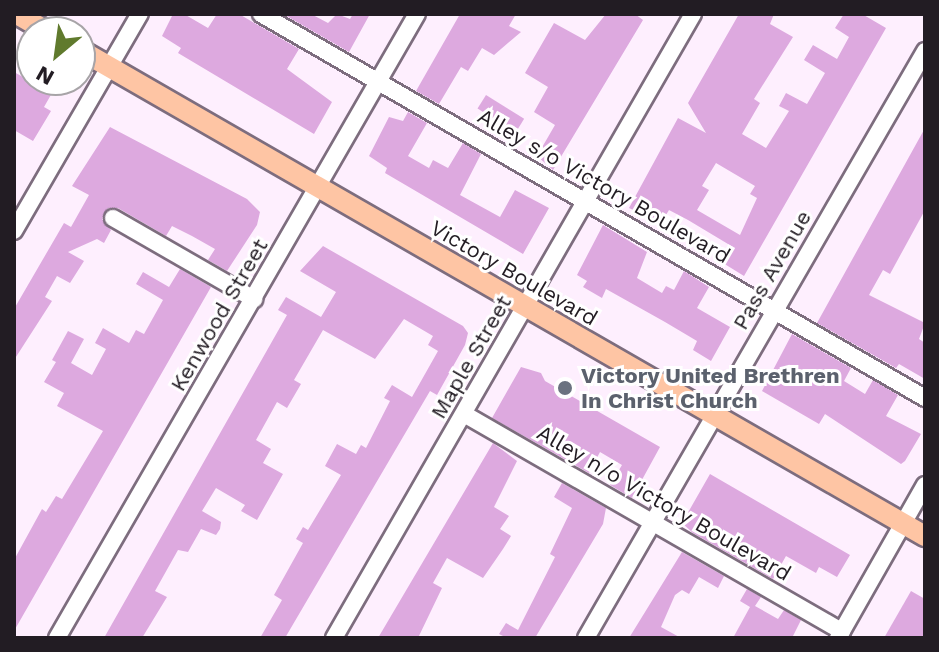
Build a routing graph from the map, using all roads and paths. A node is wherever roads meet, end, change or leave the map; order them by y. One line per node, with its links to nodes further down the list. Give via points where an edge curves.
1 (140, 14): 7 (street)
2 (261, 14): 8 (street, Alley s/o Victory Boulevard)
3 (417, 14): 8 (street, Kenwood Street)
4 (693, 14): 10 (street, Maple Street)
5 (925, 51): 15 (street, Pass Avenue)
6 (96, 59): 7 (main road, Victory Boulevard)
7 (109, 67): 9 (main road, Victory Boulevard); 12 (street)
8 (378, 81): 9 (street, Kenwood Street); 10 (street, Alley s/o Victory Boulevard)
9 (317, 187): 13 (street, Kenwood Street); 14 (main road, Victory Boulevard)
10 (585, 201): 14 (street, Maple Street); 15 (street, Alley s/o Victory Boulevard)
11 (113, 218): 13 (street)
12 (14, 231)
13 (254, 299): 24 (street, Kenwood Street)
14 (525, 307): 17 (street, Maple Street); 18 (main road, Victory Boulevard)
15 (775, 309): 16 (street, Alley s/o Victory Boulevard); 18 (street, Pass Avenue)
16 (925, 398)
17 (464, 414): 20 (street, Alley n/o Victory Boulevard); 25 (street, Maple Street)
18 (714, 416): 20 (street, Pass Avenue); 21 (main road, Victory Boulevard)
19 (925, 485): 21 (street)
20 (653, 523): 23 (street, Alley n/o Victory Boulevard); 26 (street, Pass Avenue)
21 (902, 524): 22 (main road, Victory Boulevard); 23 (street)
22 (925, 536)
23 (840, 634)
24 (57, 638)
25 (334, 638)
26 (586, 638)

